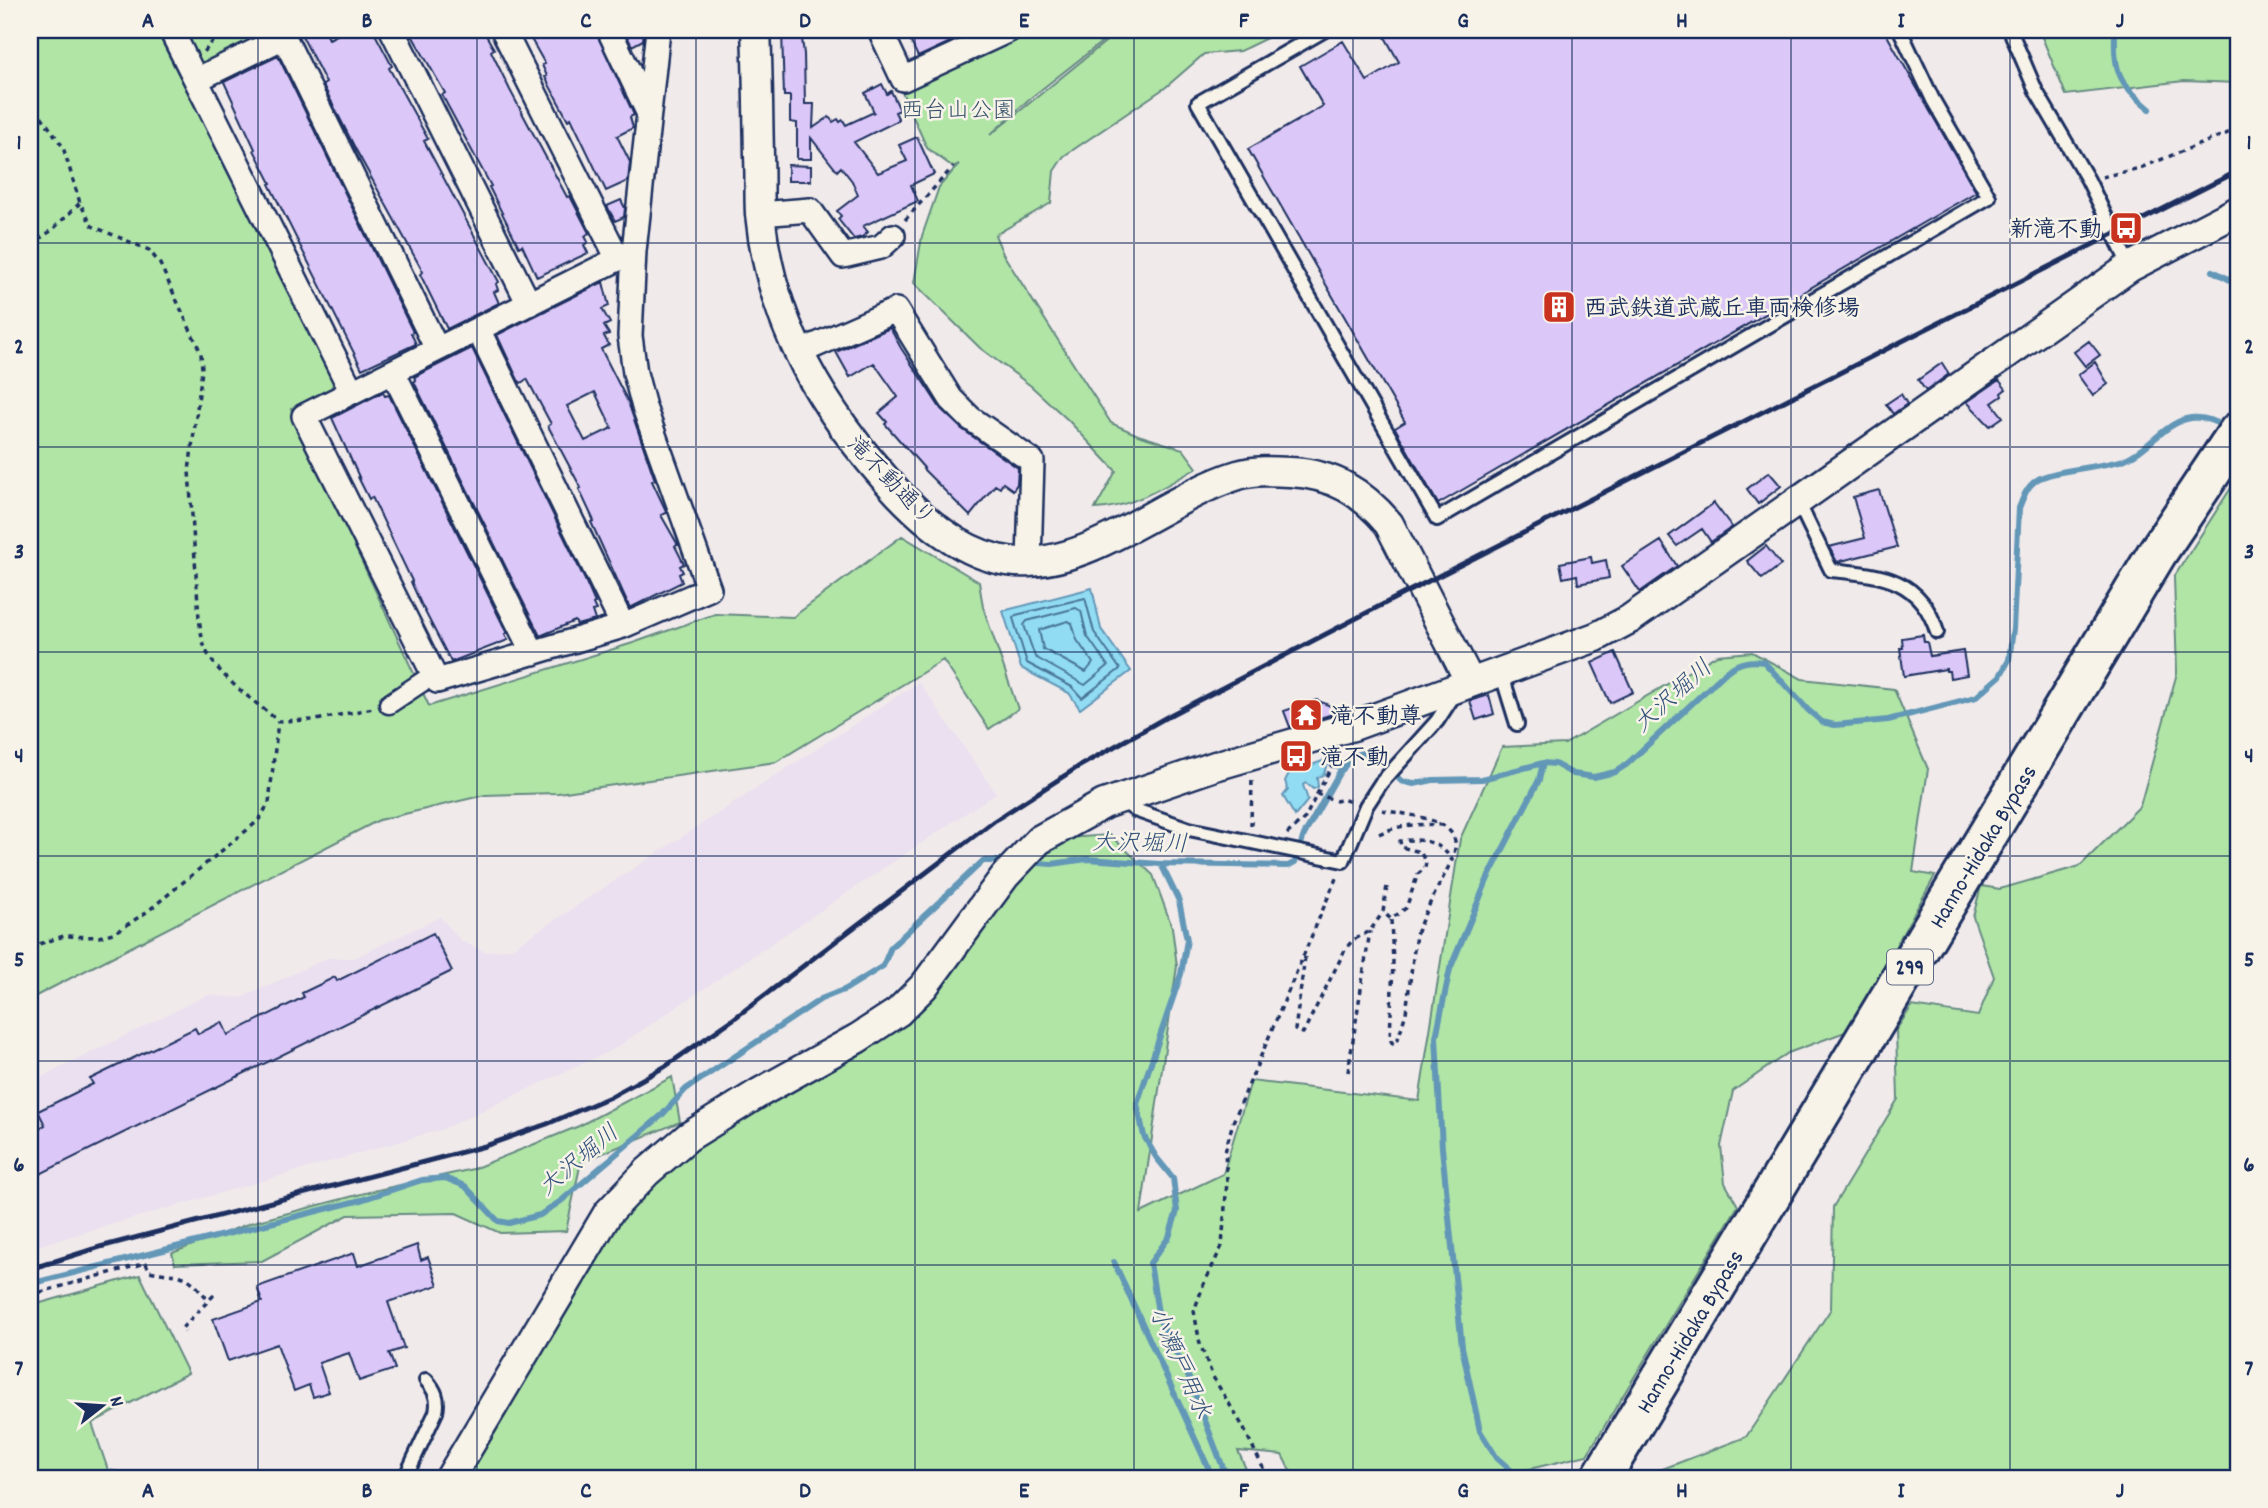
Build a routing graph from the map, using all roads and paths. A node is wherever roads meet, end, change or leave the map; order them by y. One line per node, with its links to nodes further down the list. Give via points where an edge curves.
1 (171, 30): 12 (street)
2 (392, 30): 25 (street)
3 (503, 30): 23 (street)
4 (609, 30): 14 (street)
5 (658, 30): 14 (street)
6 (756, 30): 20 (street, 滝不動通り)
7 (880, 30): 8 (street, via 903,79)
8 (1009, 30)
9 (1325, 30): 10 (lane, via 1198,103 1437,519 1989,197 1933,100)
10 (1900, 30)
11 (2010, 30): 17 (lane, via 2036,91)
12 (196, 80): 27 (street, via 284,37); 30 (street)
13 (30, 100): 18 (path, via 63,147)
14 (648, 112): 23 (street)
15 (2238, 129): 17 (path, via 2140,168)
16 (953, 167): 21 (path)
17 (2088, 180): 24 (lane)
18 (80, 203): 22 (path); 41 (path, via 92,226 149,250 155,257 201,353 190,471 202,640 222,673)
19 (2238, 211): 24 (street)
20 (761, 214): 21 (street, via 810,210 843,256 881,247); 28 (street, 滝不動通り, via 770,268)
21 (893, 236)
22 (30, 245)
23 (626, 255): 25 (street); 34 (street, via 635,373 709,589)
24 (2130, 267): 32 (street)
25 (529, 303): 26 (street)
26 (478, 329): 27 (street); 34 (street)
27 (437, 349): 29 (street)
28 (798, 353): 33 (street, 滝不動通り, via 830,410 914,510 963,547 997,559); 33 (street, via 896,310 951,399 970,418 1032,461)
29 (393, 372): 30 (street); 36 (street)
30 (352, 392): 38 (street, via 304,416)
31 (2229, 445): 68 (highway, Hanno-Hidaka Bypass / 299, via 2157,553)
32 (1798, 502): 35 (lane, via 1831,570 1892,580 1921,600); 37 (street, via 1630,619 1597,637)
33 (1029, 562): 39 (street, 滝不動通り, via 1092,546 1240,474 1269,471 1329,478 1372,504 1389,524)
34 (623, 626): 36 (street)
35 (1937, 632)
36 (533, 653): 38 (street, via 437,681)
37 (1501, 672): 39 (street); 42 (lane)
38 (434, 674): 40 (street)
39 (1465, 684): 46 (street, via 1353,726); 48 (lane)
40 (389, 705): 41 (path, via 316,720)
41 (278, 721): 59 (path, via 269,803 258,821 116,932 99,937 64,936)
42 (1517, 724)
43 (1331, 764): 45 (path)
44 (1255, 769): 51 (path)
45 (1317, 794): 47 (path); 52 (path, via 1305,818)
46 (1119, 799): 51 (lane, via 1135,810 1189,828); 66 (street, via 1039,840 1005,876 924,986 898,1012 698,1131 647,1172 608,1213)
47 (1332, 800)
48 (1366, 806): 49 (path); 54 (lane)
49 (1444, 826): 50 (path, via 1409,824); 53 (path, via 1454,837)
50 (1379, 834)
51 (1250, 842): 52 (lane)
52 (1278, 848): 54 (lane)
53 (1452, 860): 57 (path, via 1436,843 1401,841 1401,847 1420,852 1426,862 1406,908); 57 (path, via 1416,934 1406,1013 1393,1044)
54 (1343, 861): 60 (path)
55 (1387, 886): 56 (path)
56 (1383, 912): 57 (path); 58 (path)
57 (1391, 919)
58 (1370, 931): 60 (path, via 1346,948 1303,1033 1295,1030); 61 (path)
59 (30, 947)
60 (1305, 951): 67 (path, via 1233,1122 1225,1152 1222,1246 1194,1311 1200,1345 1213,1377)
61 (1348, 1072)
62 (30, 1295): 63 (path, via 146,1263 149,1271 187,1276 205,1296 213,1296 182,1328)
63 (185, 1332)
64 (426, 1380): 65 (lane, via 438,1404)
65 (405, 1478)
66 (450, 1478)
67 (1268, 1478)
68 (1601, 1478)

